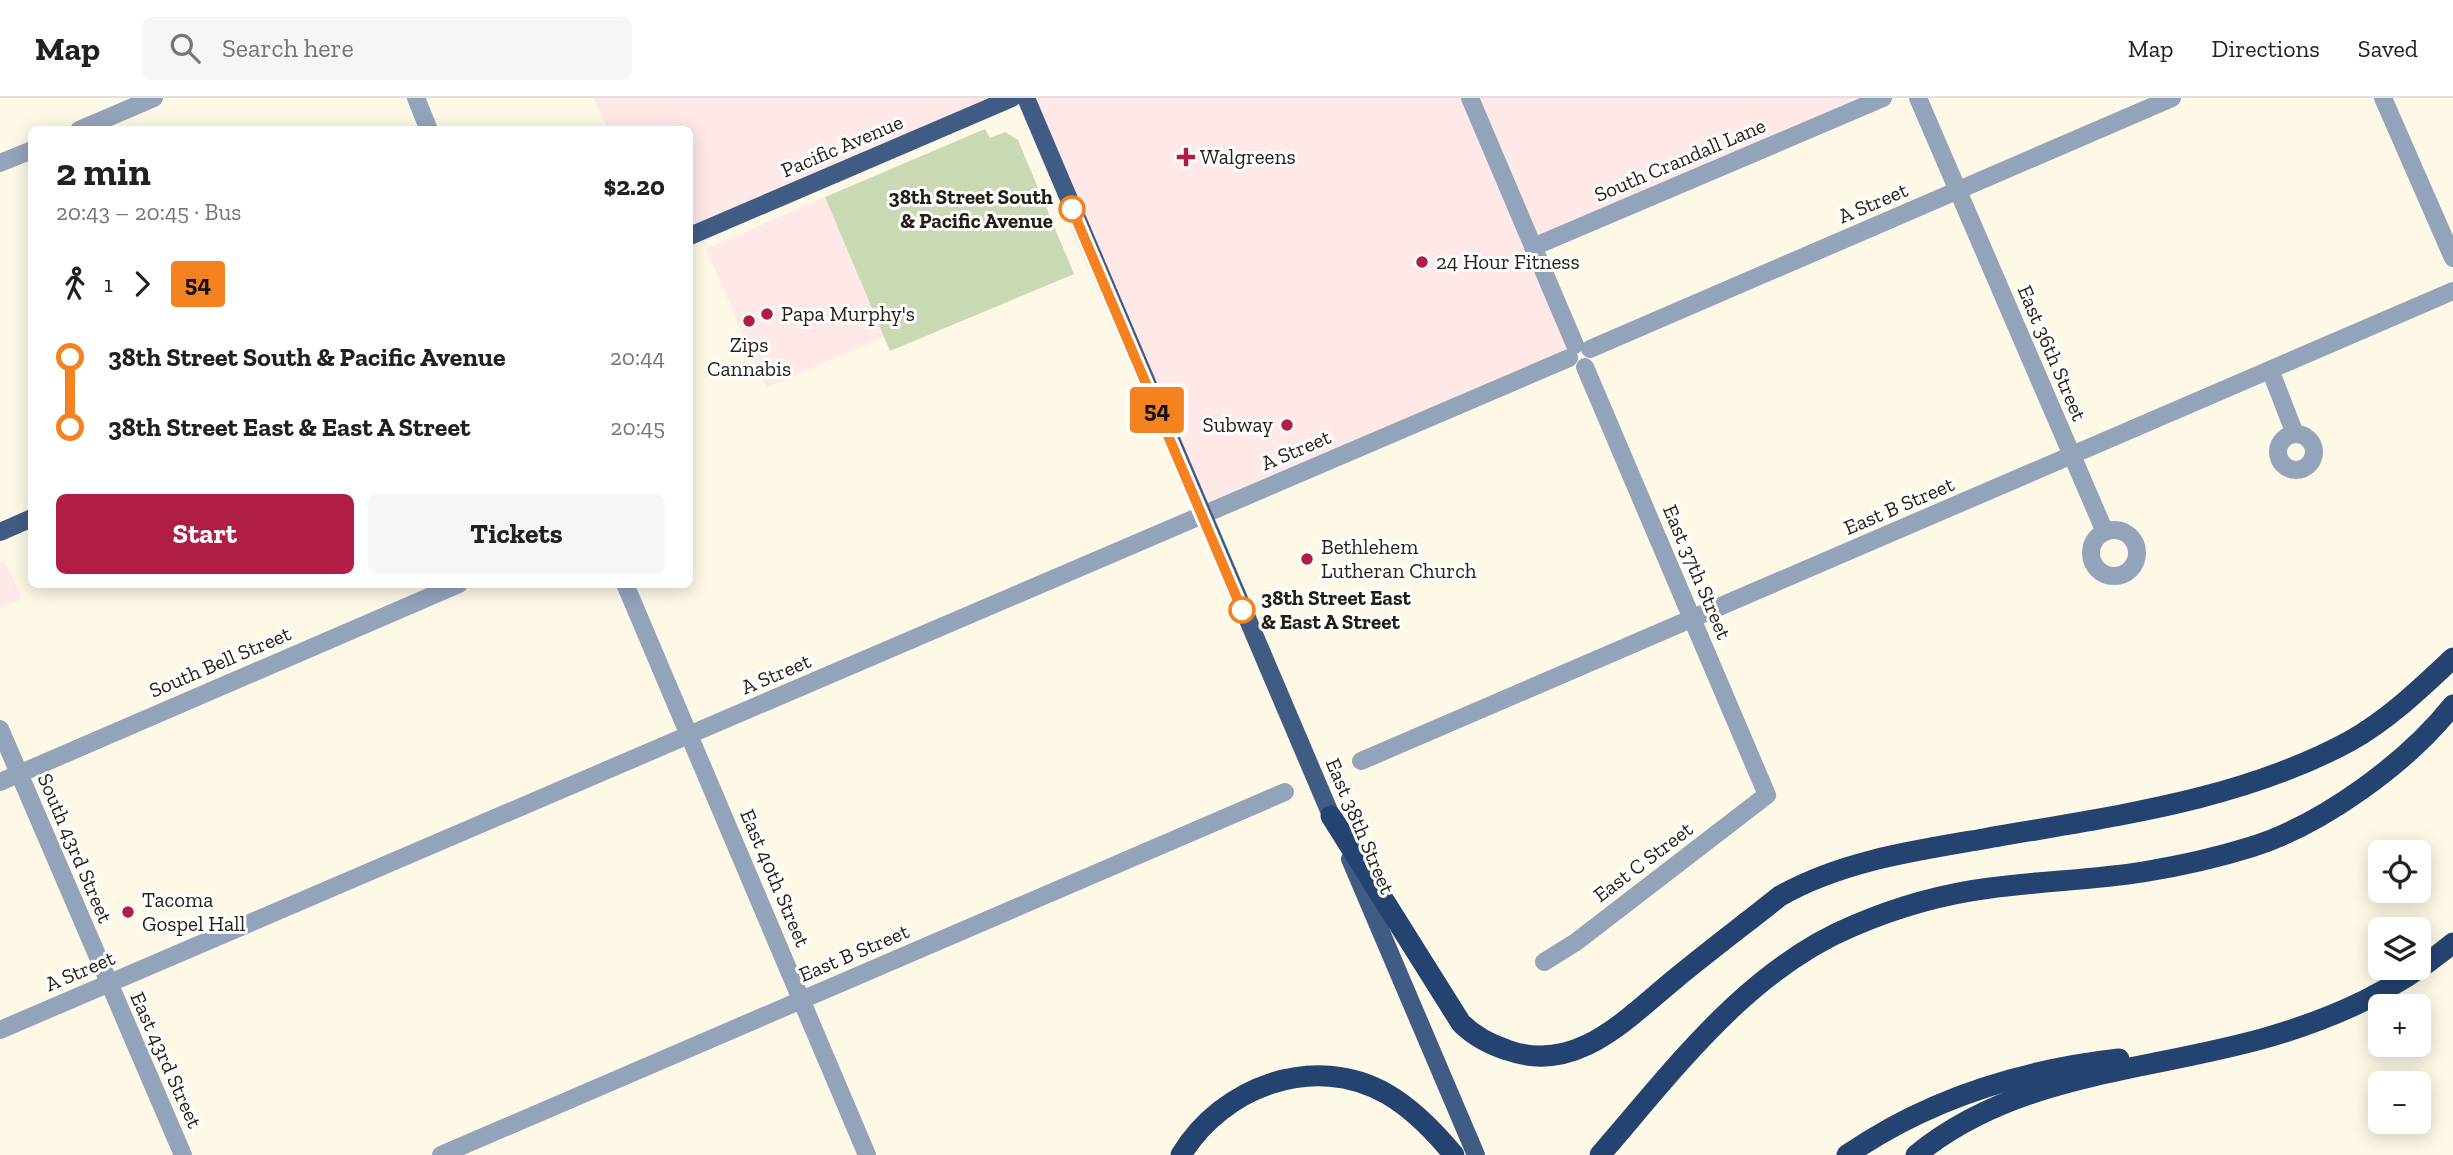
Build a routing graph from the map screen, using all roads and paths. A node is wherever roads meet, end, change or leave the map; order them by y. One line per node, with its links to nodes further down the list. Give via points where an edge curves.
1 (154, 98): 10 (street)
2 (416, 98): 11 (street)
3 (1012, 98): 15 (main road, Pacific Avenue)
4 (1026, 98): 23 (main road, East 38th Street)
5 (1469, 98): 16 (street, East 37th Street)
6 (1883, 98): 16 (street, South Crandall Lane)
7 (1918, 98): 14 (street, East 36th Street)
8 (2172, 98): 14 (street, A Street)
9 (2383, 98): 17 (street)
10 (88, 126)
11 (427, 126)
12 (28, 152): 13 (street)
13 (0, 163)
14 (1957, 192): 19 (street, A Street); 22 (street, East 36th Street)
15 (693, 235)
16 (1533, 247): 19 (street, East 37th Street)
17 (2453, 258)
18 (2453, 292): 20 (street, East B Street)
19 (1580, 355): 23 (street, A Street); 29 (street, East 37th Street)
20 (2271, 372): 21 (street); 22 (street, East B Street)
21 (2295, 433)
22 (2073, 457): 26 (street, East 36th Street); 29 (street, East B Street)
23 (1202, 515): 33 (street, A Street); 39 (main road, East 38th Street)
24 (28, 520): 25 (main road)
25 (0, 532)
26 (2105, 532)
27 (450, 588): 35 (street, South Bell Street)
28 (627, 588): 33 (street, East 40th Street)
29 (1692, 619): 34 (street, East B Street); 38 (street, East 37th Street)
30 (2453, 658): 39 (highway, via 2403,705 2351,740 2238,787 2148,810 1891,855 1807,881 1780,896 1601,1038 1559,1055 1510,1051 1485,1041 1461,1023)
31 (2453, 705): 52 (highway, via 2389,767 2349,797 2253,847 2141,872 1945,895 1882,914 1820,943 1739,1003)
32 (0, 729): 35 (street, South 43rd Street)
33 (690, 735): 42 (street, A Street); 43 (street, East 40th Street)
34 (1362, 761)
35 (20, 774): 36 (street, South Bell Street); 42 (street, South 43rd Street)
36 (0, 782)
37 (1285, 792): 43 (street, East B Street)
38 (1768, 795): 41 (street, East C Street)
39 (1331, 816): 51 (main road, East 38th Street)
40 (2453, 943): 45 (highway, via 2400,984 2371,999 2322,1021)
41 (1544, 962)
42 (108, 984): 44 (street, A Street); 46 (street, East 43rd Street)
43 (802, 1000): 47 (street, East B Street); 48 (street, East 40th Street)
44 (0, 1030)
45 (2263, 1038): 53 (highway, via 2049,1068 2001,1080 1901,1123); 54 (highway, via 2023,1093 1951,1129)
46 (183, 1155)
47 (440, 1155)
48 (867, 1155)
49 (1181, 1155): 50 (highway, via 1220,1109 1252,1090 1280,1080 1331,1077 1386,1094 1406,1107)
50 (1454, 1155)
51 (1476, 1155)
52 (1600, 1155)
53 (1847, 1155)
54 (1916, 1155)

